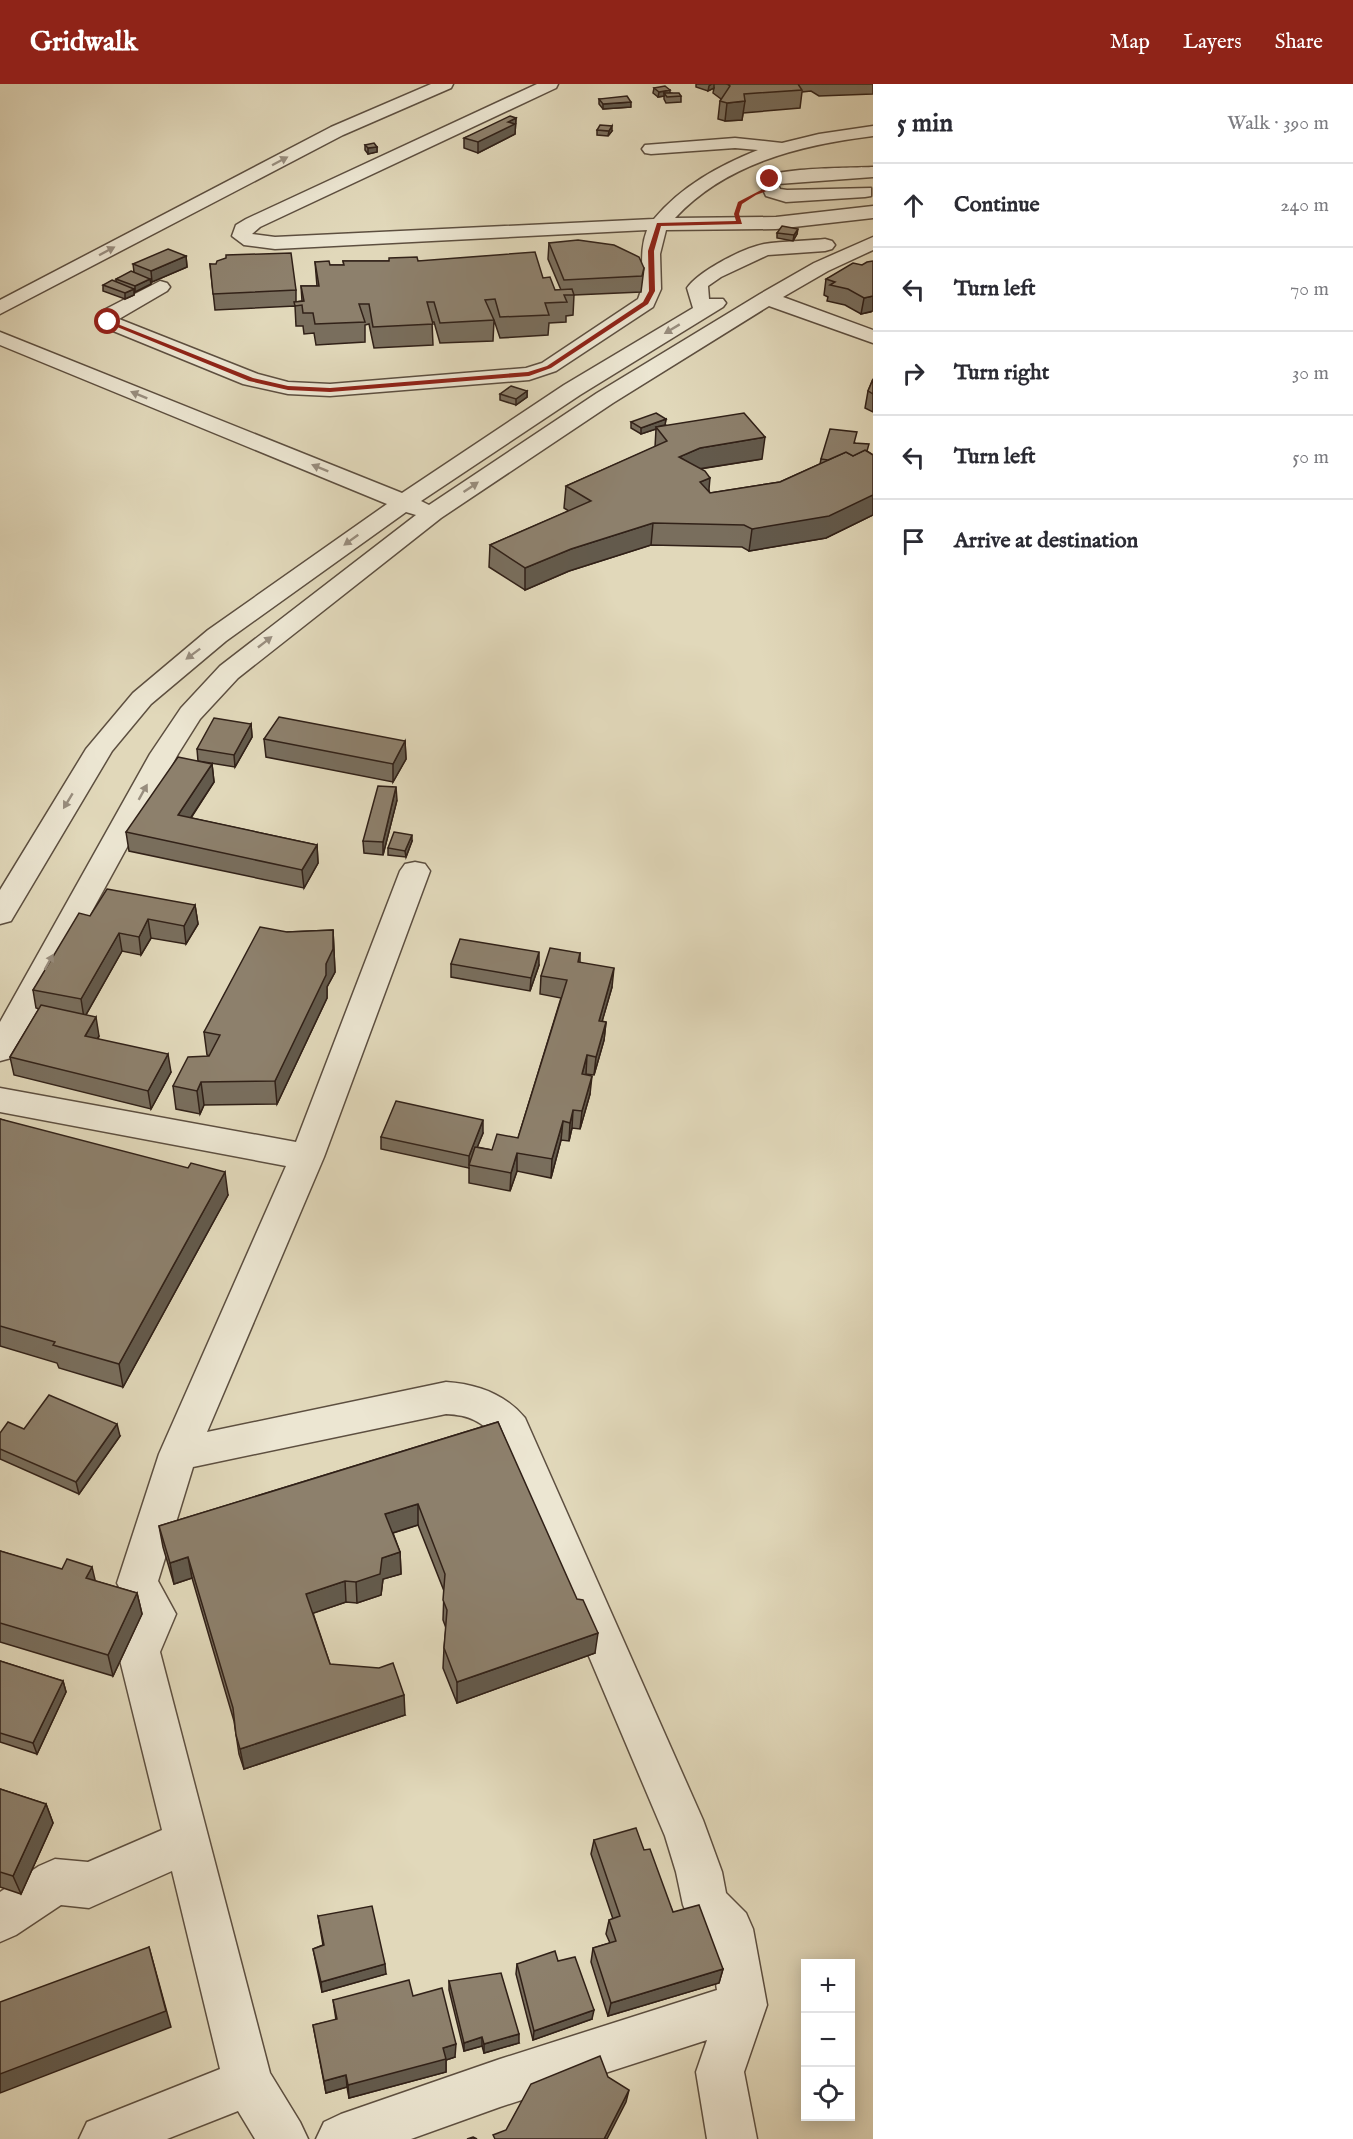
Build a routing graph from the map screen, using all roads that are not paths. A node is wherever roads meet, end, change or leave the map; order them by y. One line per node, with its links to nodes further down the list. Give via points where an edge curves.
1 (414, 84): 21 (street, via 284,143)
2 (445, 84): 4 (street)
3 (550, 84): 8 (street)
4 (337, 131): 6 (street); 23 (street, one-way to 4)
5 (873, 131): 9 (street)
6 (370, 138)
7 (392, 142): 8 (street)
8 (418, 144): 16 (street, via 252,223 242,232 246,239 259,243)
9 (788, 147): 10 (street, via 735,143); 16 (street, via 745,162 708,181)
10 (651, 149)
11 (873, 172): 13 (street, via 779,177 768,181)
12 (873, 191): 13 (street)
13 (754, 195): 15 (street, via 737,208)
14 (873, 212): 15 (street, via 804,221)
15 (740, 223): 16 (street)
16 (659, 224): 20 (street, via 651,251 652,291 646,303 549,367 516,376 330,390 262,383 108,322 109,315)
17 (873, 225): 19 (street)
18 (873, 243): 22 (street, via 821,267)
19 (825, 245): 22 (street); 24 (street, via 764,250 714,273 697,288)
20 (160, 287)
21 (0, 289)
22 (751, 290): 24 (street); 25 (street); 29 (street, one-way to 22, via 605,398)
23 (0, 308)
24 (704, 310): 28 (street, one-way to 28, via 572,390)
25 (873, 337)
26 (0, 338): 28 (street, one-way to 26)
27 (0, 360): 28 (street)
28 (395, 508): 29 (street); 30 (street, one-way to 30, via 209,642)
29 (424, 519): 31 (street, one-way to 29, via 252,652)
30 (139, 700): 31 (street); 33 (street, one-way to 33, via 100,749)
31 (190, 714): 34 (street, one-way to 31)
32 (415, 871): 36 (street)
33 (0, 914)
34 (0, 1050)
35 (0, 1100): 36 (street)
36 (307, 1157): 37 (street)
37 (178, 1454): 38 (street, via 137,1583 155,1614 139,1652); 40 (street, via 446,1398 477,1401 503,1417 512,1429 687,1836 706,1905 730,1929)
38 (187, 1841): 39 (street, via 89,1885 55,1882); 41 (street)
39 (0, 1919)
40 (743, 2005): 44 (street); 45 (street, via 720,2072)
41 (248, 2083): 42 (street); 43 (street)
42 (104, 2139)
43 (283, 2139)
44 (341, 2139)
45 (732, 2139)

